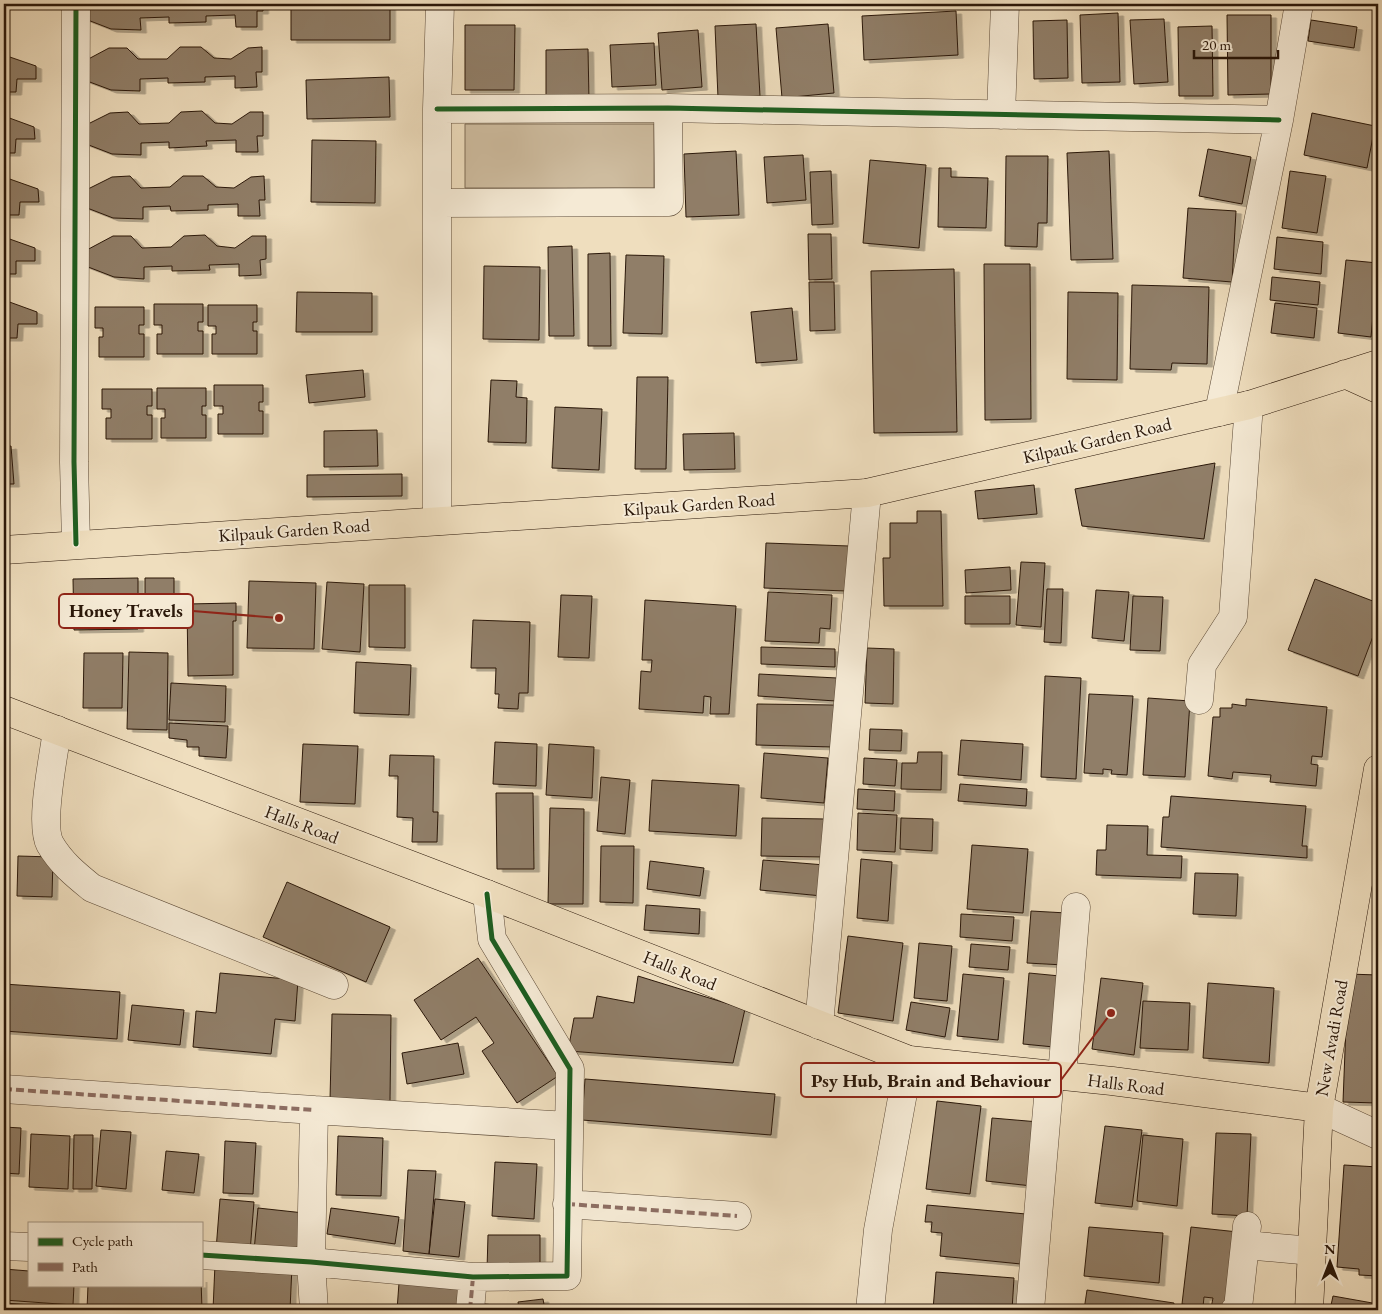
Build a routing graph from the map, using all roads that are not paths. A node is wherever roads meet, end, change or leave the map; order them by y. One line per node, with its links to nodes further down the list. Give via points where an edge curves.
1 (76, 4): 17 (street)
2 (440, 4): 6 (street)
3 (1005, 4): 7 (street)
4 (1299, 4): 8 (street)
5 (668, 108): 6 (street); 7 (street); 9 (street, via 669,202)
6 (437, 109): 9 (street)
7 (1000, 115): 8 (street)
8 (1279, 120): 14 (street)
9 (437, 204): 16 (street)
10 (1378, 364): 11 (main road, Kilpauk Garden Road)
11 (1345, 374): 12 (main road); 13 (main road, Kilpauk Garden Road)
12 (1378, 389)
13 (1249, 405): 14 (main road, Kilpauk Garden Road); 19 (street, via 1233,617 1202,665)
14 (1219, 412): 15 (main road, Kilpauk Garden Road)
15 (867, 493): 16 (main road, Kilpauk Garden Road); 26 (street)
16 (437, 521): 17 (main road, Kilpauk Garden Road)
17 (76, 544): 18 (main road, Kilpauk Garden Road)
18 (4, 550)
19 (1199, 700)
20 (4, 710): 21 (main road, Halls Road)
21 (57, 730): 23 (main road, Halls Road); 25 (street, via 46,816 49,842 66,866 92,888)
22 (1378, 769): 30 (main road, New Avadi Road)
23 (487, 894): 26 (main road, Halls Road); 32 (street, via 492,939 570,1069)
24 (1076, 907): 28 (street)
25 (334, 985)
26 (819, 1025): 27 (main road, Halls Road)
27 (908, 1060): 28 (main road, Halls Road); 44 (street, via 878,1230)
28 (1056, 1076): 30 (main road, Halls Road); 45 (street)
29 (4, 1089): 31 (street)
30 (1319, 1108): 33 (street, Halls Road); 38 (main road, New Avadi Road)
31 (314, 1110): 32 (street); 40 (street)
32 (568, 1126): 34 (street)
33 (1378, 1135)
34 (567, 1204): 35 (street); 41 (street, via 568,1276)
35 (737, 1216)
36 (4, 1246): 37 (street)
37 (28, 1247)
38 (1312, 1251): 46 (street, via 1246,1236); 47 (main road, New Avadi Road)
39 (202, 1255): 40 (street)
40 (311, 1262): 41 (street); 42 (street)
41 (473, 1277): 43 (street)
42 (314, 1310)
43 (470, 1310)
44 (870, 1310)
45 (1030, 1310)
46 (1244, 1310)
47 (1309, 1310)

